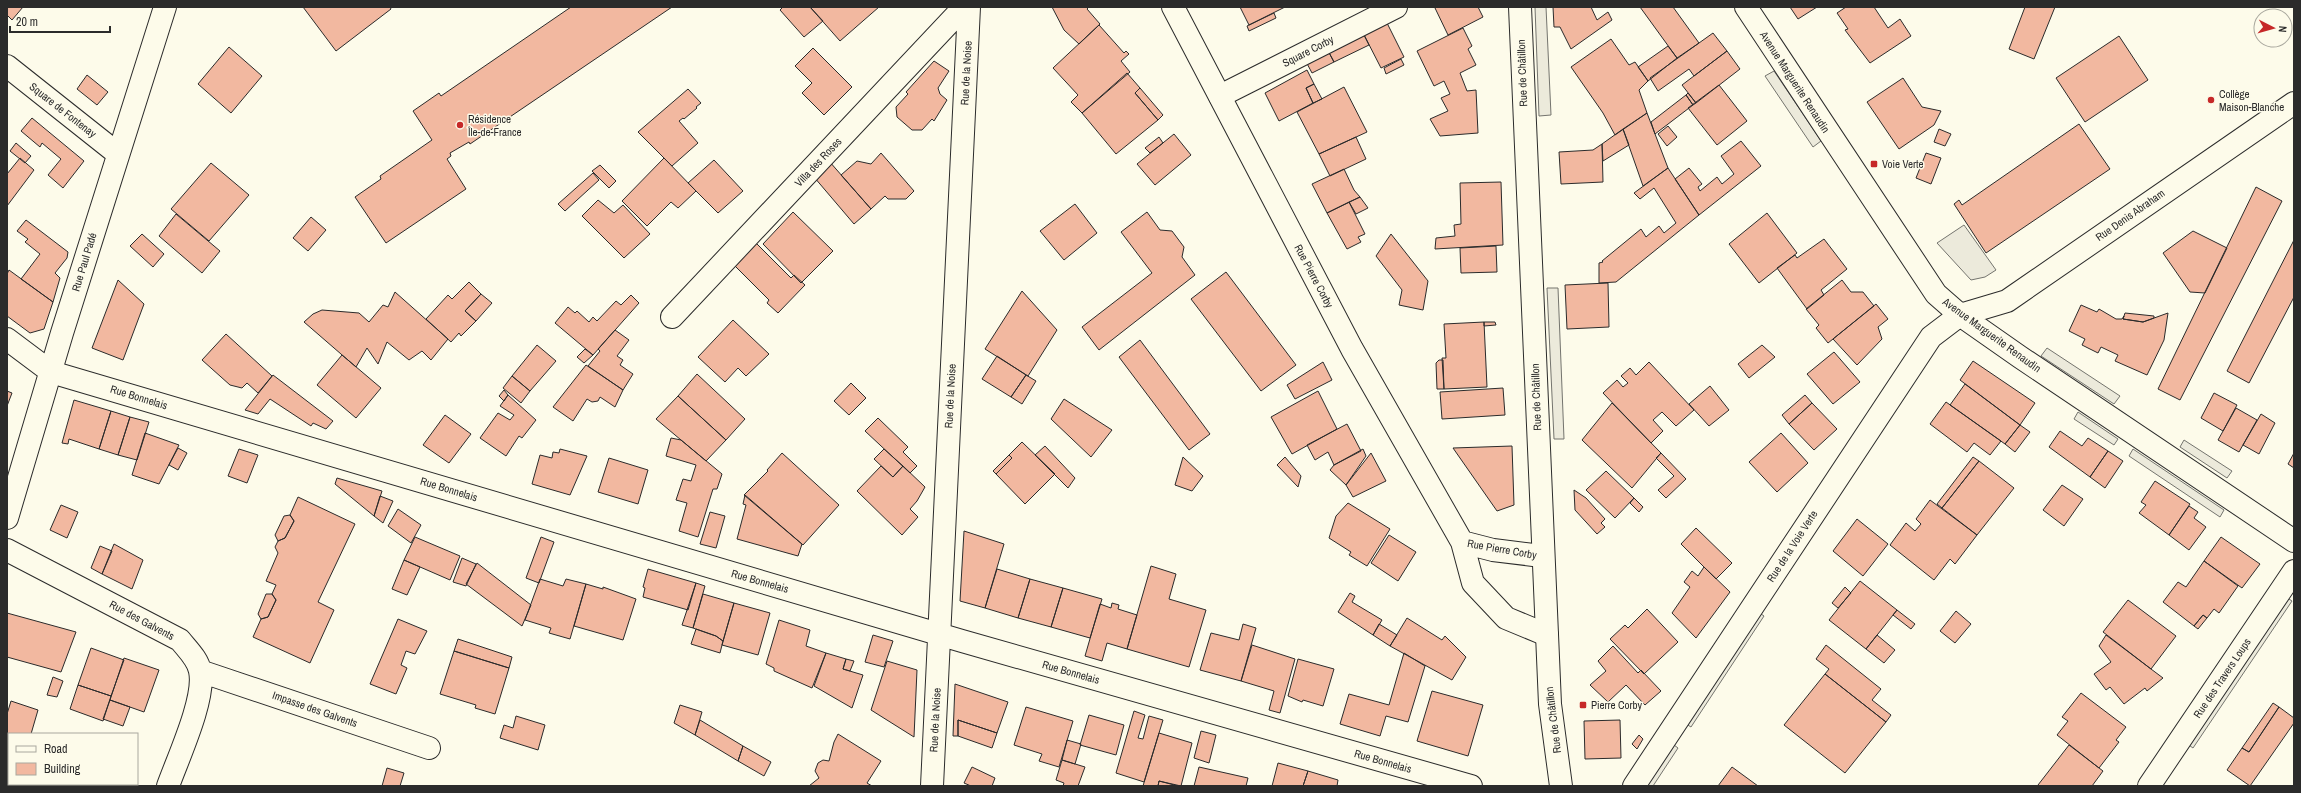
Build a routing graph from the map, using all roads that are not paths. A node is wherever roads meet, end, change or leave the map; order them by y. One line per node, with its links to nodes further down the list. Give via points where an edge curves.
1 (165, 7): 11 (street, Rue Paul Padé)
2 (964, 7): 13 (street, Villa des Roses)
3 (969, 7): 22 (street, Rue de la Noise)
4 (1173, 7): 9 (street, Rue Pierre Corby)
5 (1396, 7): 9 (street, Square Corby)
6 (1520, 7): 20 (street, Rue de Châtillon)
7 (1746, 7): 12 (street, Avenue Marguerite Renaudin, via 1936,294)
8 (7, 66): 11 (street, Square de Fontenay)
9 (1220, 96): 18 (street, Rue Pierre Corby, via 1352,348)
10 (2294, 103): 12 (street, Rue Denis Abraham, via 2007,301)
11 (118, 154): 15 (street, Rue Paul Padé)
12 (1960, 315): 17 (street, Avenue Marguerite Renaudin); 30 (street, Rue de la Voie Verte, via 1931,337)
13 (672, 317)
14 (7, 339): 15 (street)
15 (51, 372): 16 (street, Rue Paul Padé); 22 (street, Rue Bonnelais)
16 (9, 503)
17 (2294, 541)
18 (1462, 542): 20 (street, Rue Pierre Corby, via 1493,550); 23 (street, Rue Pierre Corby, via 1473,583 1506,618)
19 (7, 550): 24 (street, Rue des Galvents, via 180,640 196,660)
20 (1542, 556): 23 (street, Rue de Châtillon)
21 (2294, 571): 31 (street, Rue des Travers Loups)
22 (939, 634): 27 (street, Rue de la Noise); 28 (street, Rue Bonnelais)
23 (1547, 635): 29 (street, Rue de Châtillon, via 1550,704)
24 (200, 671): 25 (street, Impasse des Galvents); 26 (street, Rue des Galvents, via 200,696)
25 (429, 748)
26 (168, 786)
27 (932, 786)
28 (1471, 786)
29 (1562, 786)
30 (1634, 786)
31 (2149, 786)

